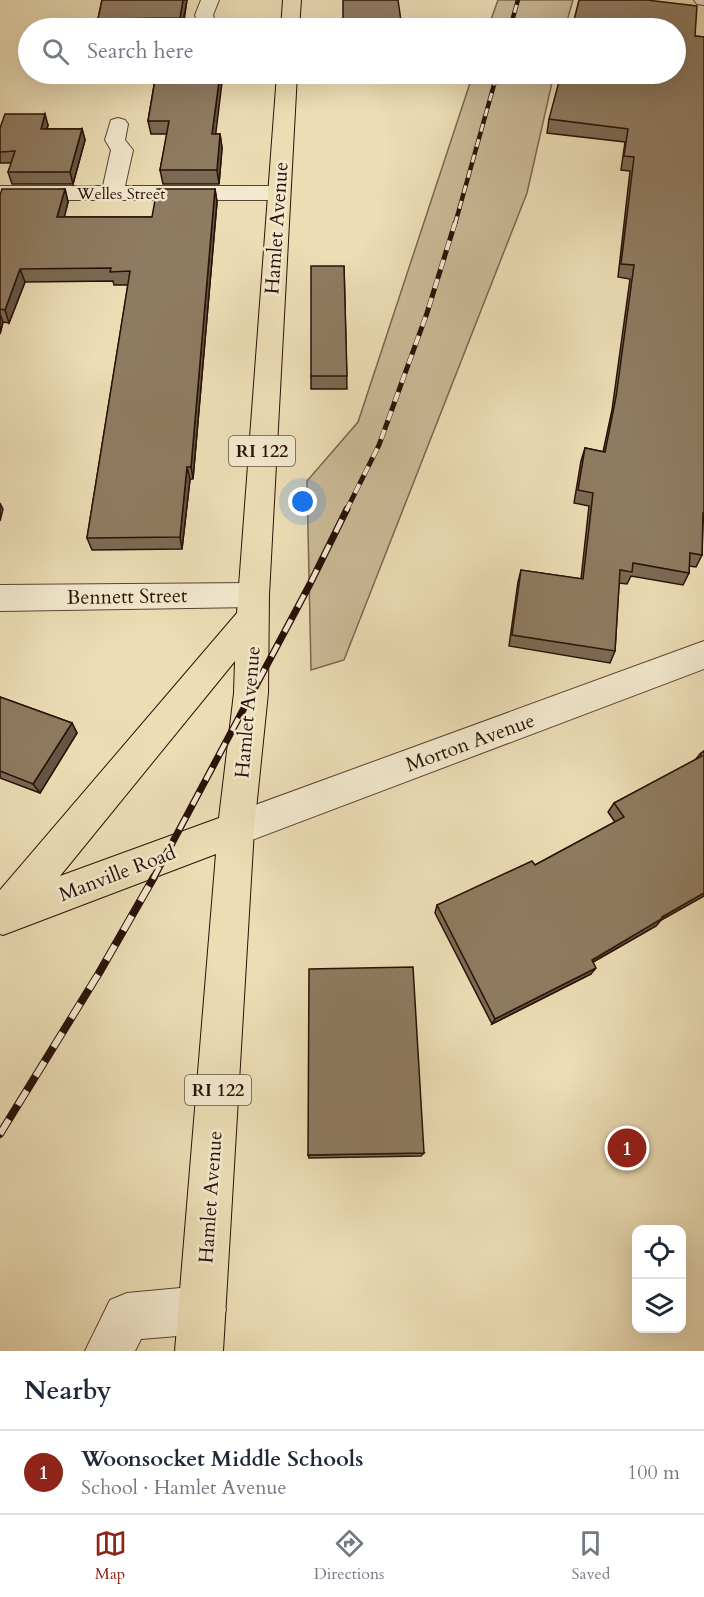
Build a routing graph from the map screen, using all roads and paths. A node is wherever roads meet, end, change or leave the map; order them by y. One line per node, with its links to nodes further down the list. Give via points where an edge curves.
1 (210, 0): 3 (street)
2 (292, 0): 4 (main road)
3 (205, 18)
4 (291, 18)
5 (286, 84): 8 (main road, Hamlet Avenue / RI 122)
6 (118, 124): 7 (street, via 115,140 122,150)
7 (112, 193): 8 (street, Welles Street); 9 (street, Welles Street)
8 (278, 193): 11 (main road, Hamlet Avenue / RI 122)
9 (0, 194)
10 (0, 598): 11 (street, Bennett Street)
11 (253, 605): 13 (main road, Hamlet Avenue / RI 122, via 251,693); 14 (main road)
12 (704, 655): 13 (street, Morton Avenue)
13 (236, 829): 14 (main road, Manville Road); 15 (main road, Hamlet Avenue / RI 122)
14 (1, 917)
15 (201, 1331): 16 (street, via 127,1317)
16 (109, 1351)

